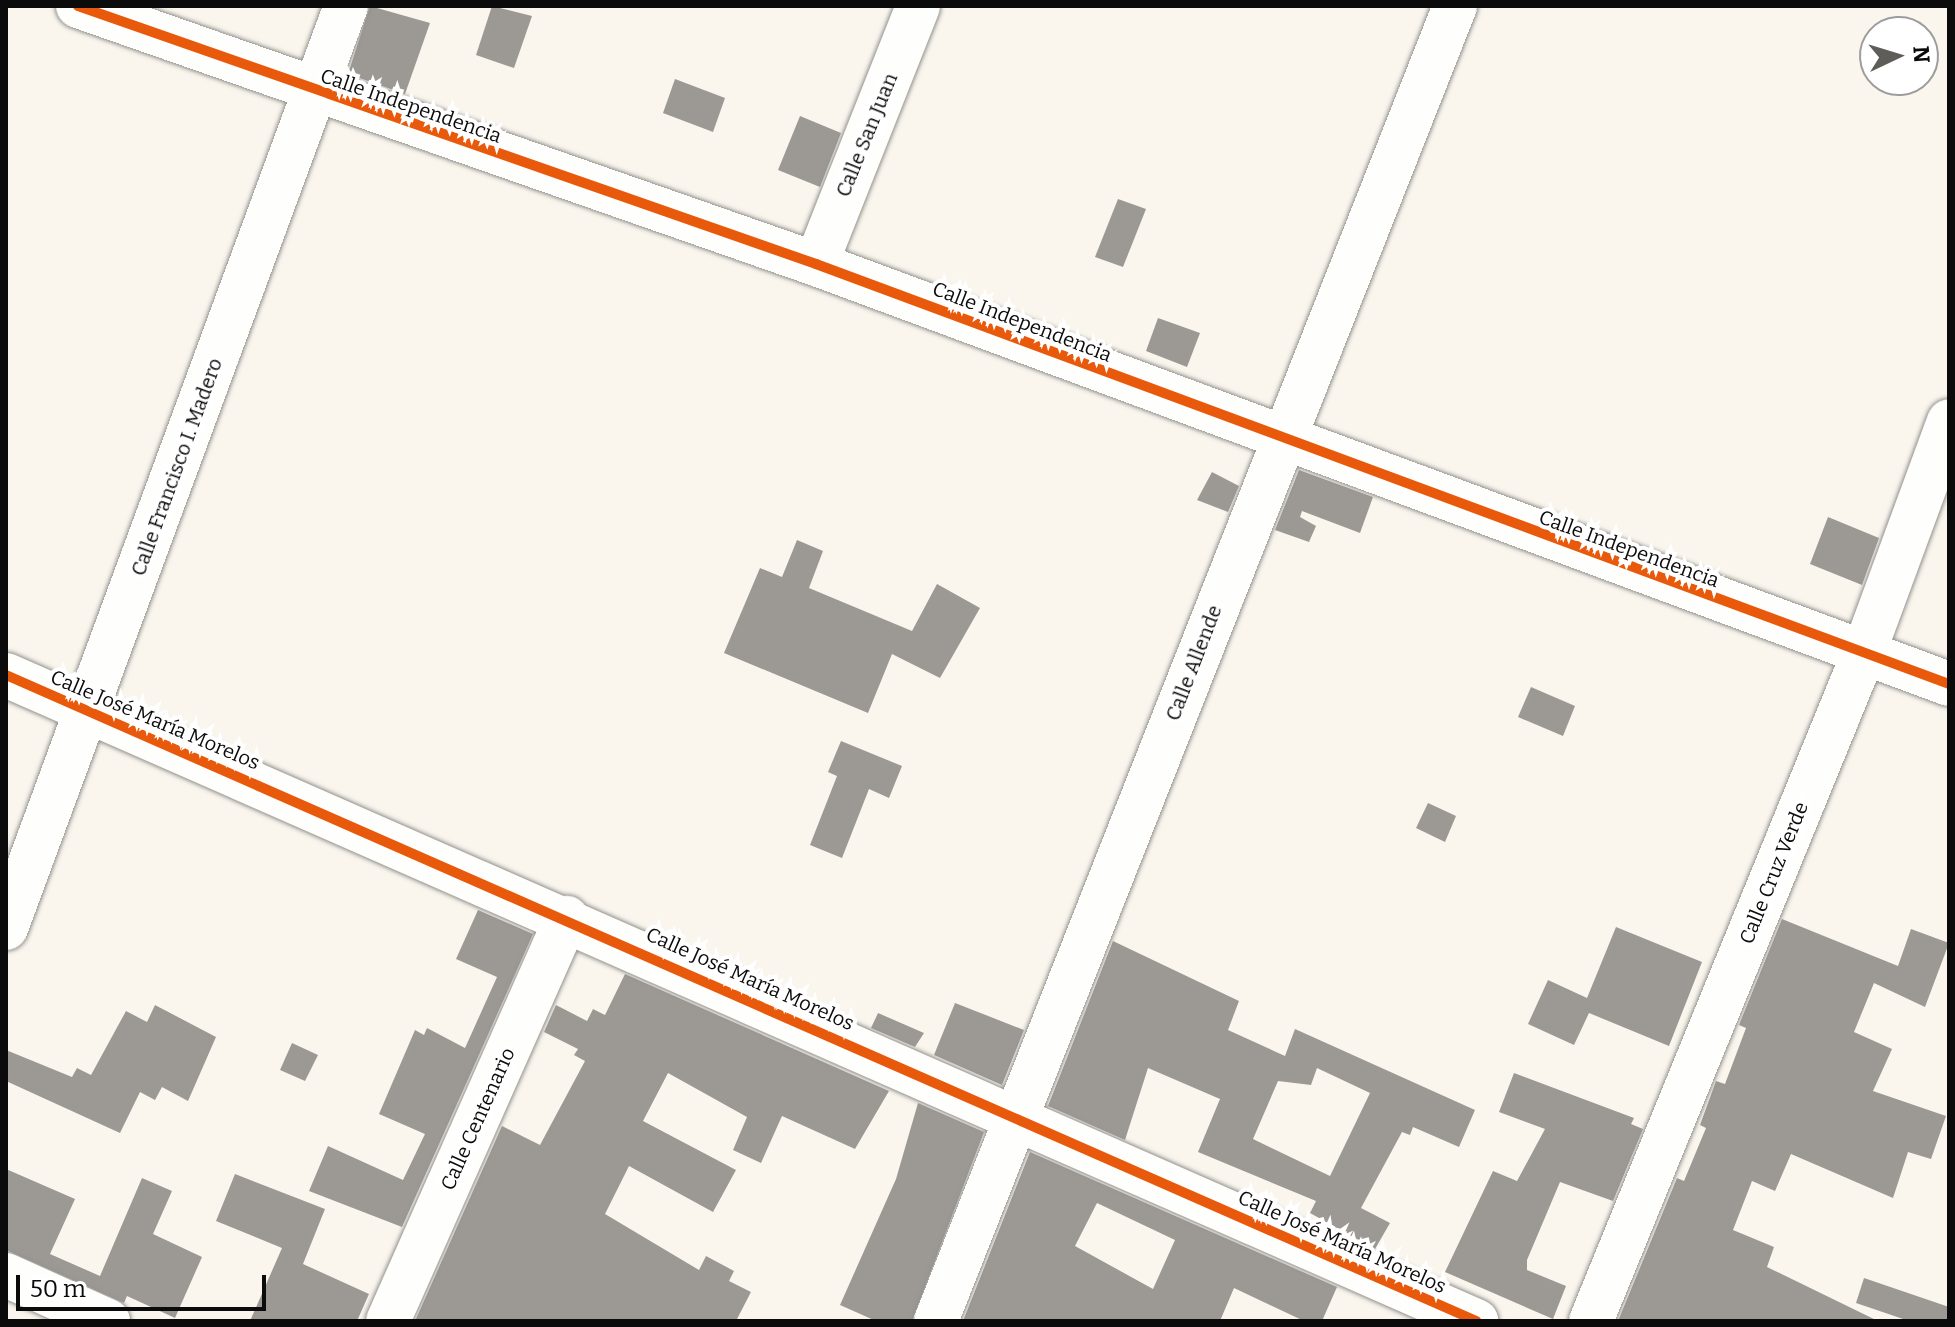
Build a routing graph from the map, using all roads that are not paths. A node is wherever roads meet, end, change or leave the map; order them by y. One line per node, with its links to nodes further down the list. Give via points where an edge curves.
1 (78, 6): 5 (street, Calle Independencia)
2 (346, 6): 5 (street, Calle Francisco I. Madero)
3 (918, 6): 6 (street, Calle San Juan)
4 (1455, 6): 8 (street, Calle Allende)
5 (314, 92): 6 (street, Calle Independencia); 12 (street, Calle Francisco I. Madero)
6 (816, 264): 8 (street, Calle Independencia)
7 (1949, 421): 9 (street, Calle Cruz Verde)
8 (1281, 439): 9 (street, Calle Independencia); 15 (street, Calle Allende)
9 (1863, 655): 11 (street, Calle Independencia); 21 (street, Calle Cruz Verde)
10 (6, 675): 12 (street, Calle José María Morelos)
11 (1949, 684)
12 (88, 710): 13 (street, Calle José María Morelos); 14 (street, Calle Francisco I. Madero)
13 (567, 918): 15 (street, Calle José María Morelos); 18 (street, Calle Centenario)
14 (6, 928)
15 (1016, 1117): 19 (street, Calle Allende); 20 (street, Calle José María Morelos)
16 (6, 1275): 17 (street)
17 (108, 1321)
18 (388, 1321)
19 (936, 1321)
20 (1476, 1321)
21 (1591, 1321)

